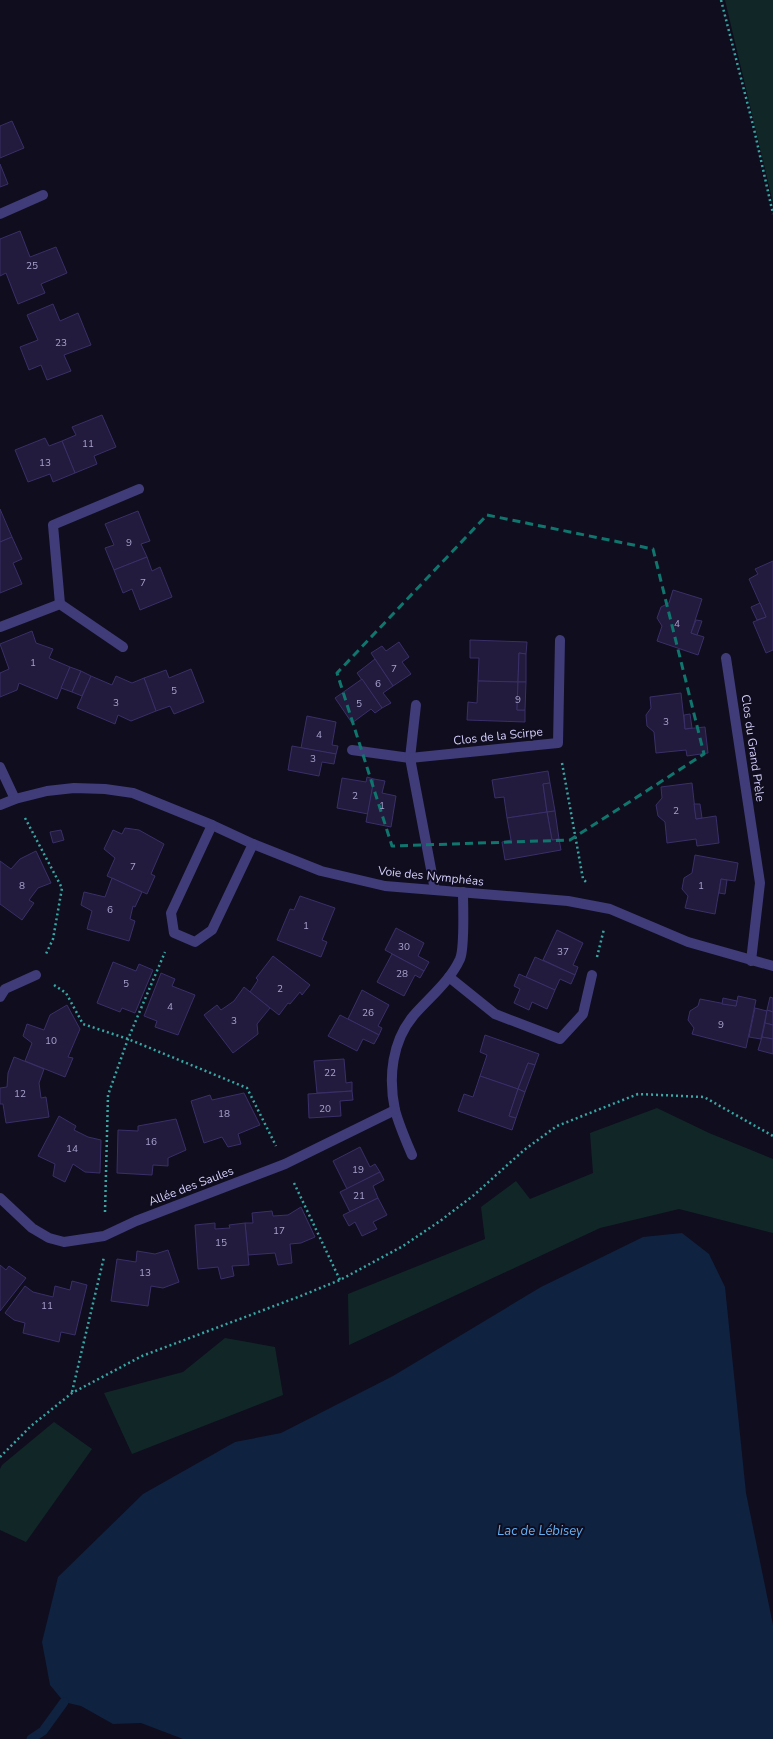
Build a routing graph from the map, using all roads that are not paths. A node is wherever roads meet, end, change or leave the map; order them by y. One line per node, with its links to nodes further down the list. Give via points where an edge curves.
1 (43, 195): 2 (street)
2 (0, 214)
3 (139, 489): 4 (street, via 53,525)
4 (60, 604): 5 (street); 7 (street)
5 (0, 628)
6 (560, 640): 11 (street, Clos de la Scirpe, via 558,743)
7 (123, 648)
8 (726, 658): 19 (street, Clos du Grand Prèle, via 760,883)
9 (416, 705): 11 (street)
10 (352, 750): 11 (street, Clos de la Scirpe)
11 (410, 758): 17 (street)
12 (0, 767): 13 (street)
13 (15, 799): 14 (street, Voie des Nymphéas); 15 (street, Voie des Nymphéas, via 47,791 74,788 104,789 133,793)
14 (0, 805)
15 (212, 825): 16 (street, Voie des Nymphéas); 16 (street, via 171,913 174,933 195,942 212,930)
16 (253, 844): 17 (street, Voie des Nymphéas, via 321,871 384,886)
17 (435, 890): 18 (street, Voie des Nymphéas)
18 (463, 892): 19 (street, Voie des Nymphéas, via 568,901 610,909 688,942); 23 (street, via 460,958)
19 (751, 961): 20 (street, Voie des Nymphéas)
20 (773, 966)
21 (592, 974): 23 (street, via 583,1014 560,1039 495,1014)
22 (36, 975): 24 (street, via 5,989)
23 (449, 977): 25 (street, via 413,1016 401,1034 394,1052 392,1077)
24 (0, 997)
25 (395, 1110): 26 (street); 27 (street, Allée des Saules, via 285,1164 136,1221 104,1236 64,1242 49,1238 32,1228)
26 (412, 1156)
27 (0, 1198)

